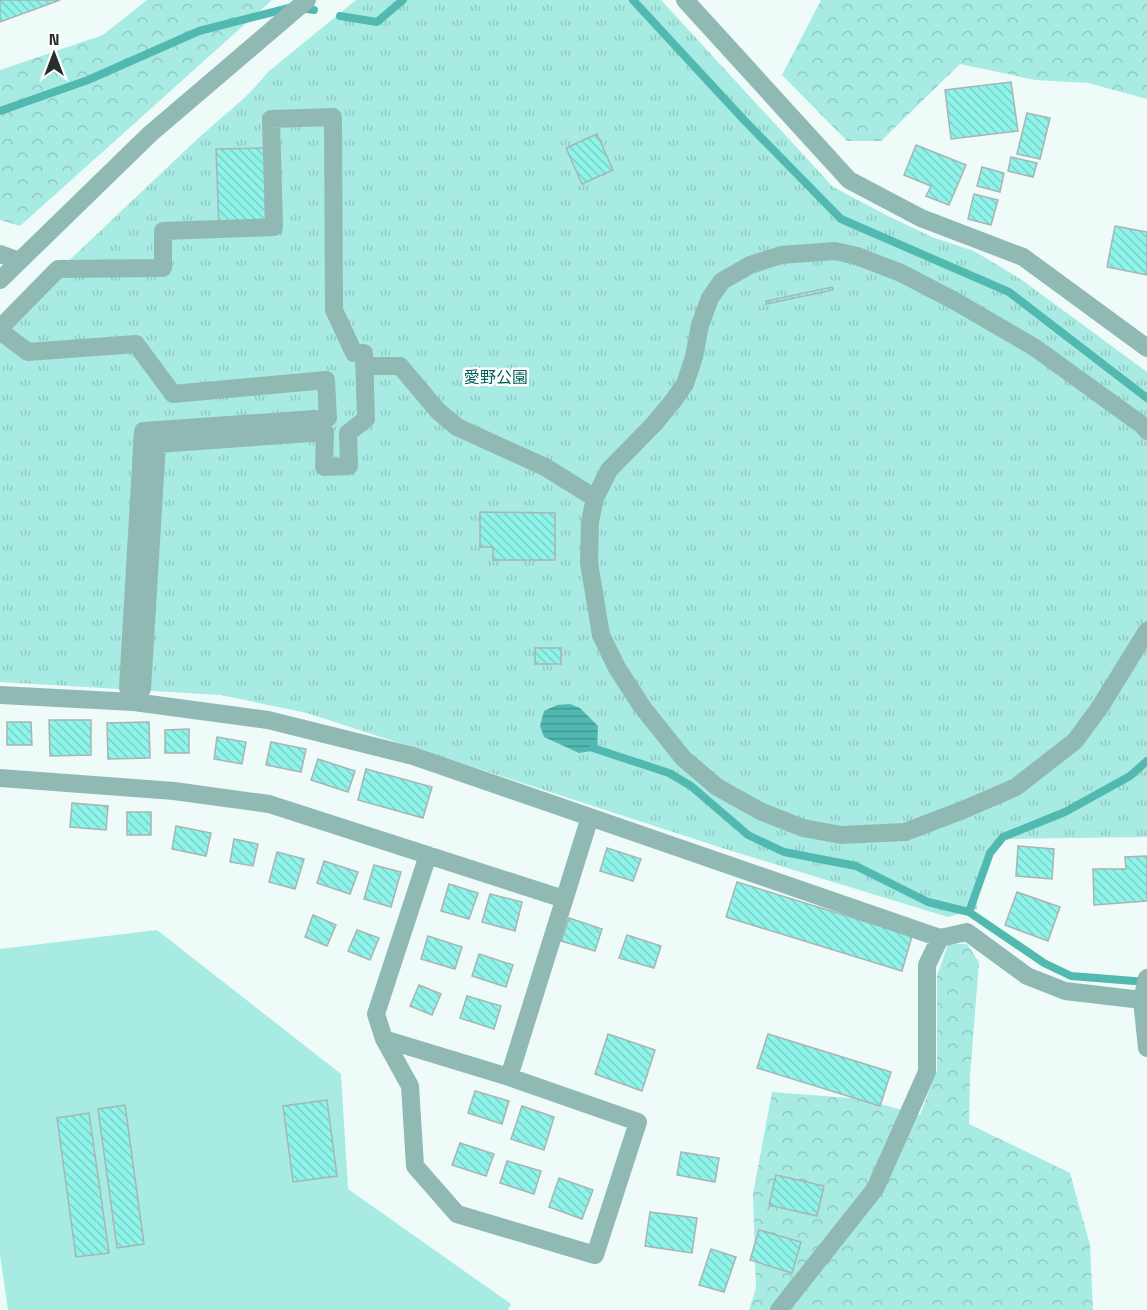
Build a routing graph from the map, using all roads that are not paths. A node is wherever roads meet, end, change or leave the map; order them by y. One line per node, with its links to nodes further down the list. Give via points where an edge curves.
1 (307, 0): 4 (street, via 150,134)
2 (685, 0): 7 (street, via 849,180 921,218 1023,257)
3 (0, 254): 4 (street)
4 (20, 261): 5 (street)
5 (0, 280)
6 (0, 329): 8 (street, via 58,269 163,268 163,231 274,227 271,118 333,117 334,310 354,353 364,353); 8 (street, via 28,351 136,344 173,394 327,380 328,418 143,431 128,688 142,689 158,444 325,432 324,466 349,466 348,433 366,419)
7 (1147, 348)
8 (364, 366): 10 (street, via 399,366 457,427 545,466)
9 (1147, 431): 10 (street, via 1034,347 901,273 835,251 781,255 750,265 722,281 710,298 700,325 685,384 654,424 609,470)
10 (595, 498): 11 (street, via 590,522 590,574 601,635 616,668 682,758 717,787 802,828 841,835 905,832 1016,787 1075,741)
11 (1147, 631)
12 (0, 696): 14 (street, via 134,702 268,720 413,756)
13 (0, 778): 15 (street, via 174,790 269,804)
14 (590, 817): 16 (street); 17 (street)
15 (428, 855): 16 (street); 20 (street, via 376,1014)
16 (564, 899): 22 (street)
17 (940, 938): 19 (street, via 967,932 1027,976 1065,992); 23 (street, via 927,965 927,1072 875,1189)
18 (1147, 978): 19 (street)
19 (1142, 1000): 21 (street)
20 (384, 1039): 22 (street); 22 (street, via 410,1086 415,1166 457,1214 595,1255 638,1122)
21 (1147, 1048)
22 (509, 1077)
23 (779, 1310)

